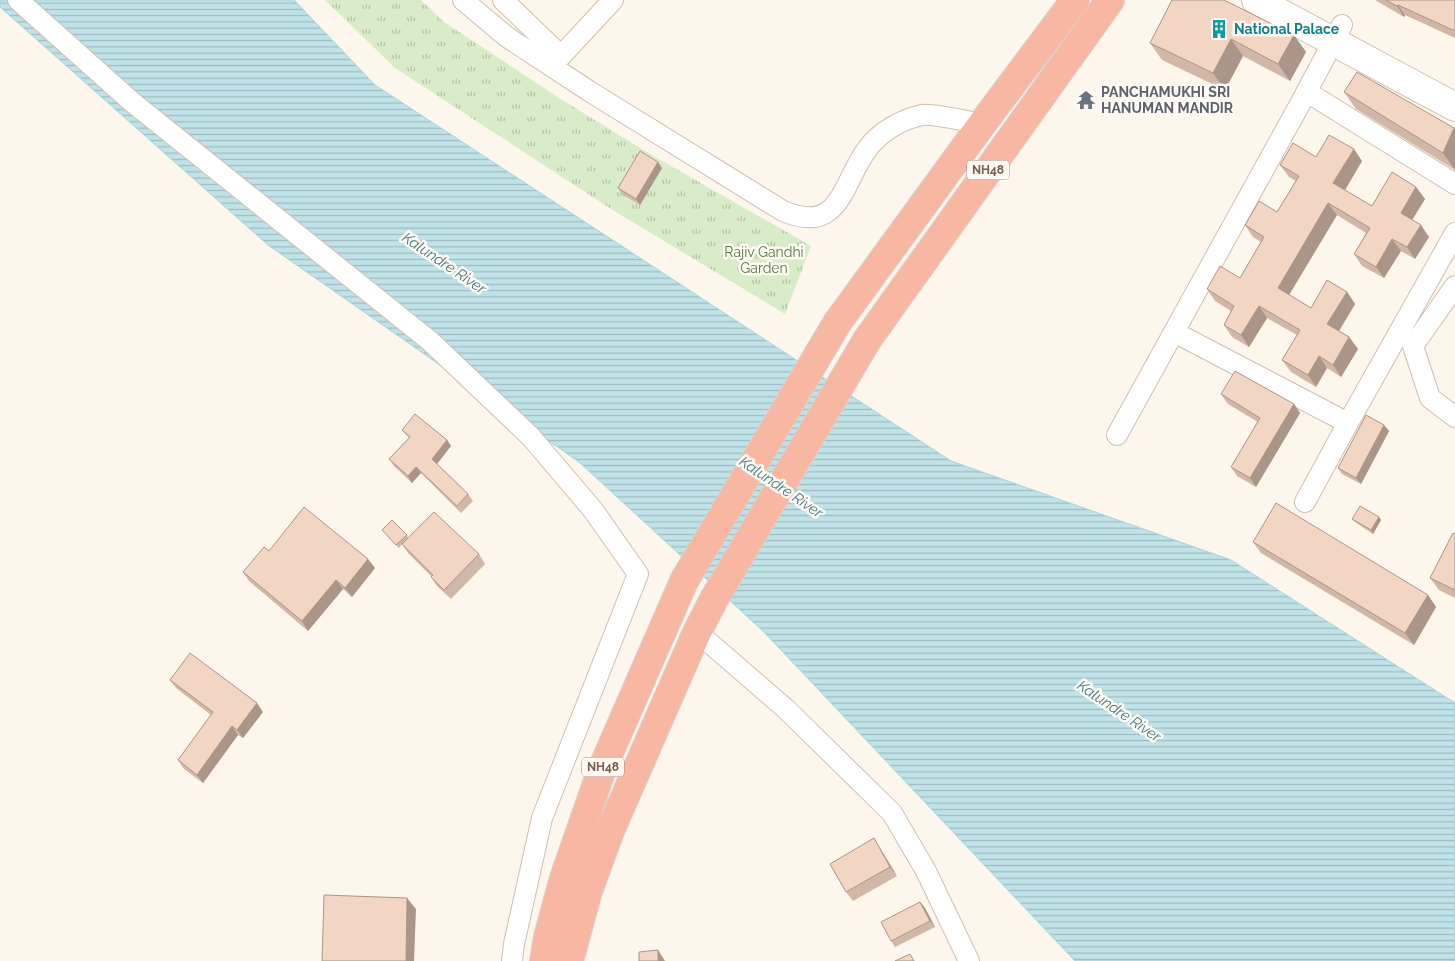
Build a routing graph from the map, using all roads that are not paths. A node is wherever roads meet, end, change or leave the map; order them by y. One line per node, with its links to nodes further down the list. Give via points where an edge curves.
1 (18, 0): 23 (street, via 132,102 430,341 531,437 593,510 638,574 542,818)
2 (464, 0): 13 (street, via 507,37 589,91 799,218 826,213 837,204 868,148 886,131 906,120 924,114)
3 (503, 0): 4 (street, via 561,56)
4 (613, 0)
5 (1075, 0): 13 (highway, NH48)
6 (1110, 0): 22 (highway, NH48, via 867,340)
7 (1256, 0): 9 (street)
8 (1296, 0): 9 (street)
9 (1338, 34): 10 (street); 11 (street); 12 (street)
10 (1455, 86)
11 (1307, 92): 14 (street); 17 (street)
12 (1455, 107)
13 (982, 124): 24 (highway, NH48, via 837,323 684,582 602,769 564,878)
14 (1455, 184)
15 (1455, 233): 19 (street)
16 (1455, 286): 18 (street, via 1414,346 1430,398)
17 (1174, 332): 19 (street); 20 (street)
18 (1455, 417)
19 (1348, 423): 21 (street)
20 (1118, 435)
21 (1305, 502)
22 (697, 632): 25 (highway, NH48, via 610,830 588,891); 26 (street, via 786,709 892,813 926,871)
23 (512, 961)
24 (544, 961)
25 (569, 961)
26 (969, 961)

